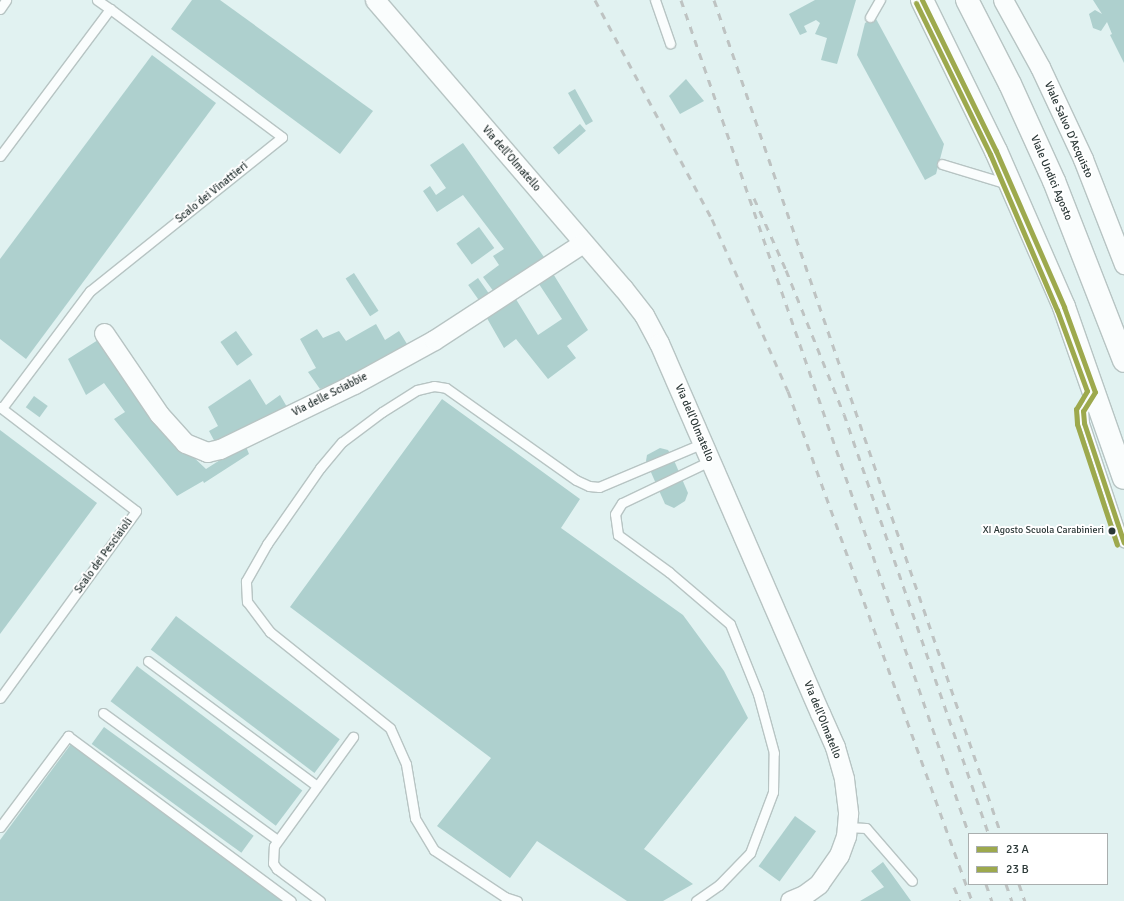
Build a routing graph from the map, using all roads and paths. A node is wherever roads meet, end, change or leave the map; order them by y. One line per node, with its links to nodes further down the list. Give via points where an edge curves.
1 (6, 0): 9 (lane)
2 (97, 0): 10 (lane)
3 (374, 0): 16 (street, Via dell'Olmatello)
4 (654, 0): 12 (lane)
5 (880, 0): 11 (lane)
6 (922, 0): 15 (main road)
7 (967, 0): 19 (main road, Viale Undici Agosto, via 1010,84 1054,181)
8 (1003, 0): 17 (street, Viale Salvo D'Acquisto, via 1040,67 1083,159)
9 (0, 9)
10 (110, 9): 13 (lane); 21 (lane, Scalo dei Vinattieri, via 282,137 90,291)
11 (870, 17)
12 (670, 43)
13 (0, 156)
14 (942, 164): 15 (lane)
15 (1011, 184): 20 (main road, via 1064,307)
16 (583, 243): 18 (street, Via delle Sciabbie, via 434,340 354,384 220,449 207,452 186,443 159,414); 22 (street, Via dell'Olmatello, via 644,315)
17 (1124, 264)
18 (104, 333)
19 (1124, 361)
20 (1095, 392): 24 (main road); 25 (lane, via 1083,410 1084,423)
21 (1, 408): 27 (lane, Scalo dei Pesciaioli, via 136,511)
22 (703, 443): 23 (street, Via dell'Olmatello); 37 (lane, via 599,486 589,486 576,480 446,388 434,386 417,390 342,442 320,468 267,544 246,581 247,602 270,632 390,728 406,764 415,818 434,850 505,897)
23 (710, 461): 32 (street, Via dell'Olmatello, via 835,747 847,796); 38 (lane, via 622,503 615,514 618,535 669,572 730,624 758,694 774,753 773,792 750,853 719,885)
24 (1124, 478)
25 (1124, 542)
26 (148, 662): 30 (lane)
27 (0, 698)
28 (103, 713): 33 (lane)
29 (353, 737): 30 (lane)
30 (317, 786): 33 (lane)
31 (0, 827): 35 (lane, via 68,736)
32 (847, 827): 34 (lane, via 866,828); 39 (street, Via dell'Olmatello, via 839,855 830,870 814,888)
33 (277, 840): 36 (lane, via 273,863 277,869)
34 (912, 881)
35 (291, 901)
36 (320, 901)
37 (517, 901)
38 (696, 901)
39 (790, 901)

